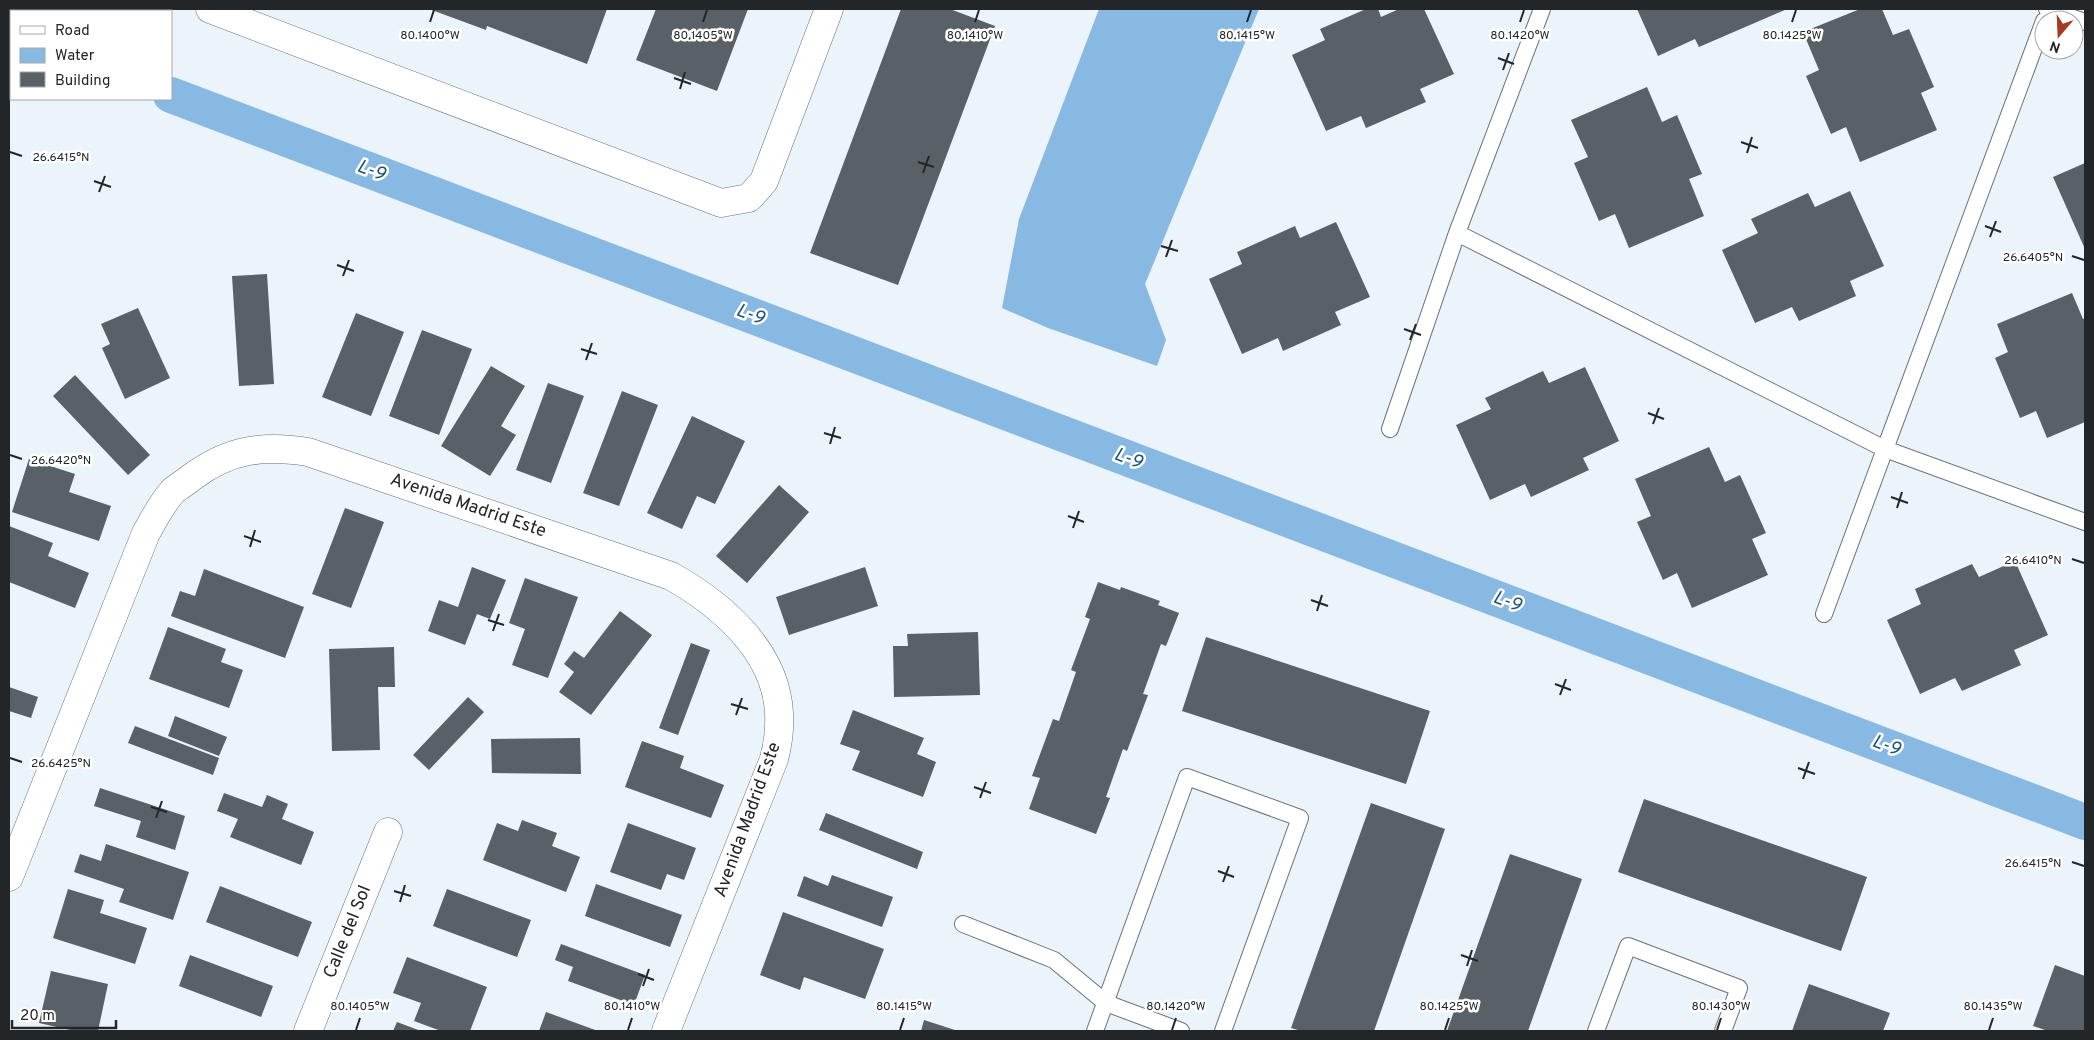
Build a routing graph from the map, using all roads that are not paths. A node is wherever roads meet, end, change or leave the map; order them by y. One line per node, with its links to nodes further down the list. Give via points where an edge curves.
1 (210, 9): 2 (street, via 721,203 749,198 764,182)
2 (829, 9)
3 (1542, 9): 7 (lane)
4 (2048, 9): 5 (lane)
5 (2085, 22)
6 (2034, 48): 9 (lane)
7 (1457, 233): 8 (lane); 9 (lane)
8 (1390, 429)
9 (1885, 449): 10 (lane); 11 (lane)
10 (2085, 522)
11 (1824, 614)
12 (388, 832): 16 (street, Calle del Sol)
13 (9, 877): 17 (street, Avenida Madrid Este, via 146,533 158,511 174,491 210,464 234,454 283,448 308,452 671,576 694,589 734,621 766,665 775,688 779,712 774,759)
14 (963, 924): 15 (lane, via 1054,960)
15 (1106, 1003): 18 (lane); 19 (lane); 20 (lane, via 1187,777 1300,818)
16 (308, 1031)
17 (666, 1031)
18 (1095, 1031)
19 (1181, 1031)
20 (1223, 1031)
21 (1596, 1031): 22 (lane, via 1628,946 1738,988)
22 (1723, 1031)

